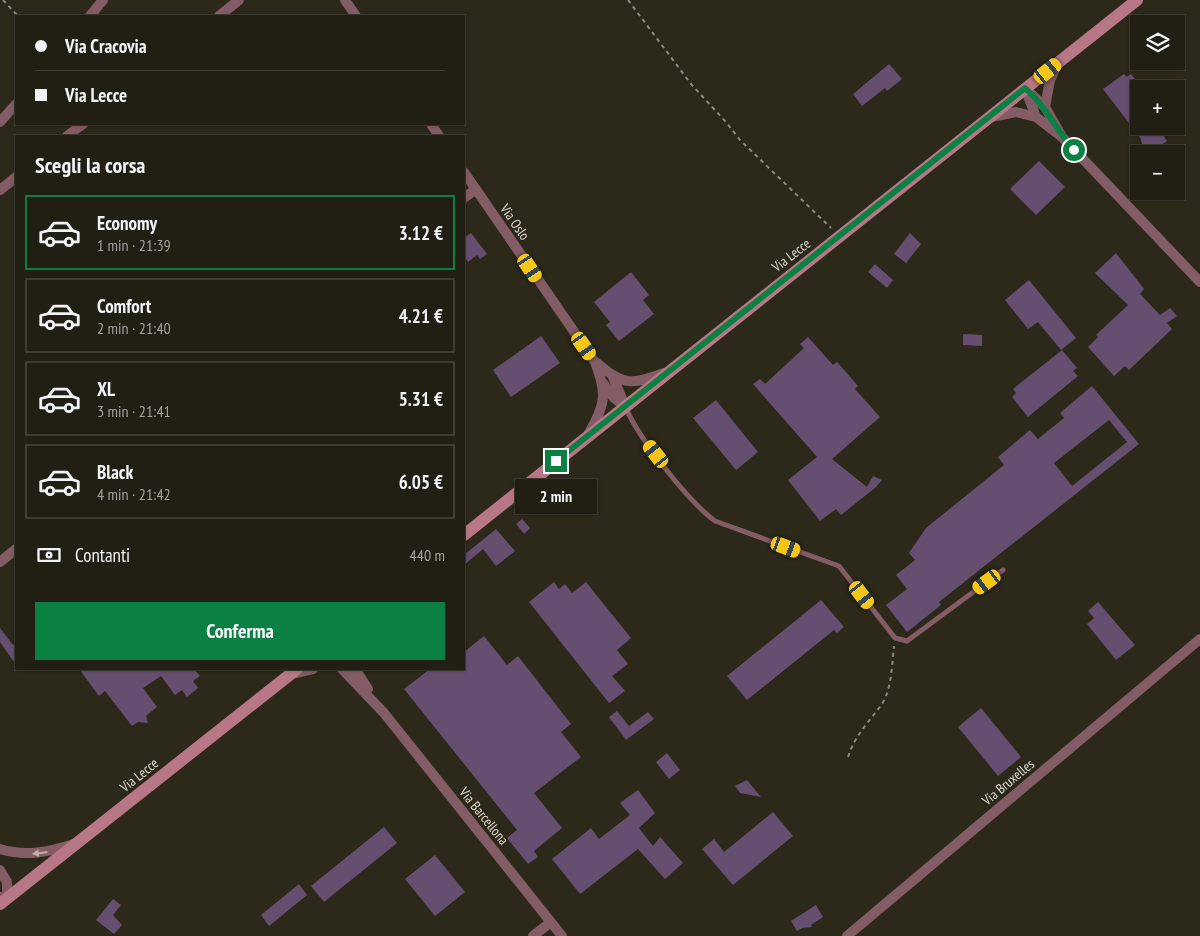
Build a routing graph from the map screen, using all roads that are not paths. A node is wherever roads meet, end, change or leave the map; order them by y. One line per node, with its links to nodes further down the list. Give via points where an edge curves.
1 (102, 0): 5 (street)
2 (239, 0): 6 (street)
3 (345, 0): 7 (street)
4 (1137, 0): 8 (main road, Via Lecce)
5 (91, 15)
6 (220, 15)
7 (355, 15)
8 (1059, 62): 9 (main road, Via Lecce); 11 (street, via 1050,80)
9 (1025, 88): 11 (street); 12 (main road, Via Lecce); 13 (street)
10 (15, 105): 14 (street)
11 (1045, 107): 17 (street)
12 (990, 117): 13 (street, via 1016,112); 25 (main road, Via Lecce)
13 (1036, 117): 17 (street)
14 (0, 122)
15 (82, 125): 16 (street)
16 (68, 135)
17 (1062, 137): 23 (street)
18 (465, 173): 20 (street, Via Oslo)
19 (15, 178): 21 (street)
20 (476, 189): 22 (street); 24 (street, Via Oslo)
21 (0, 190)
22 (465, 197)
23 (1200, 282)
24 (595, 362): 26 (street); 27 (street)
25 (672, 369): 26 (street, via 642,382 627,382); 28 (main road, Via Lecce)
26 (613, 377): 28 (street)
27 (603, 383): 28 (street); 29 (street, via 604,402)
28 (625, 406): 29 (main road, Via Lecce); 33 (lane, via 634,426 700,510 715,522 839,566 895,638 907,641)
29 (587, 436): 30 (main road, Via Lecce)
30 (465, 534)
31 (15, 550): 32 (street)
32 (0, 562)
33 (1003, 570)
34 (1200, 639): 36 (street, Via Bruxelles)
35 (1200, 646): 36 (street)
36 (1187, 648): 48 (street, Via Bruxelles)
37 (343, 670): 40 (street, Via Barcellona)
38 (356, 670): 40 (street, Via Barcellona)
39 (293, 671): 41 (main road, Via Lecce)
40 (384, 713): 45 (street, Via Barcellona)
41 (80, 842): 42 (street, one-way to 42, via 28,854); 44 (main road, Via Lecce)
42 (0, 849)
43 (0, 870): 44 (street, via 7,882)
44 (2, 900)
45 (551, 922): 46 (street); 47 (street, Via Barcellona)
46 (533, 936)
47 (562, 936)
48 (847, 936)

